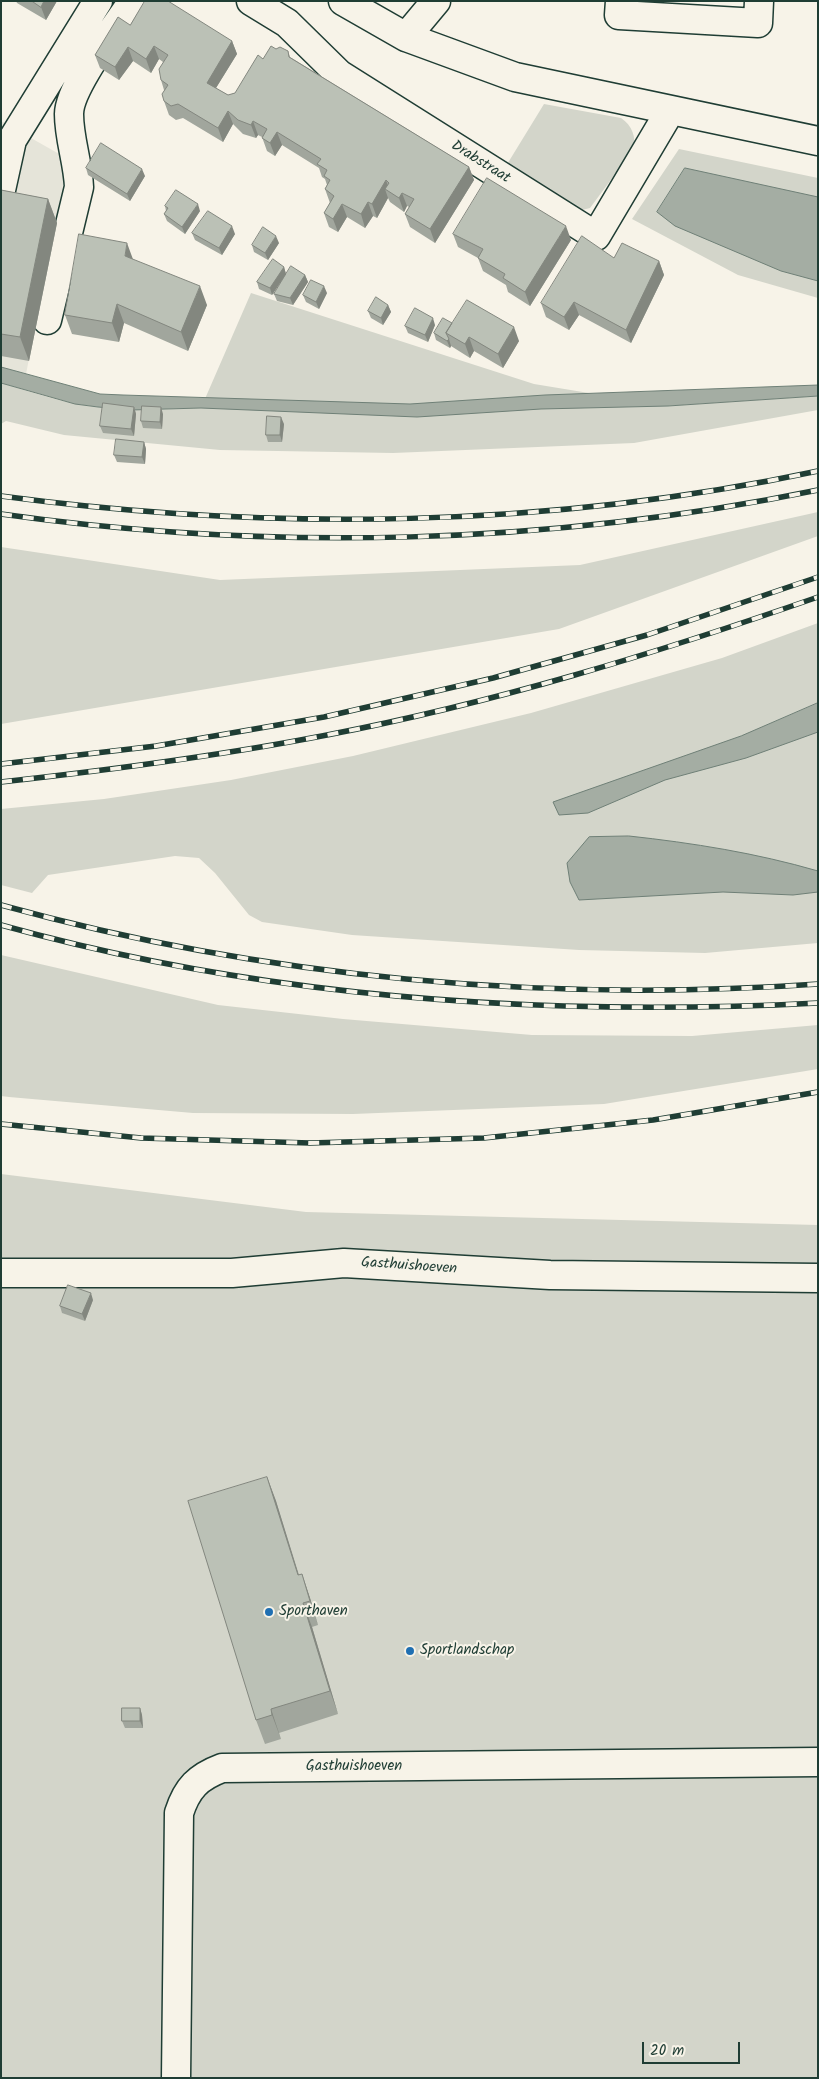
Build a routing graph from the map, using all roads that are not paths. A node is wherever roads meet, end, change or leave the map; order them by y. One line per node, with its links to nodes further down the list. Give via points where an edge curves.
1 (98, 1): 11 (street, via 12,140)
2 (133, 1): 12 (street, via 74,90 69,113 79,187)
3 (251, 1): 9 (street, Drabstraat, via 287,23 339,74 596,236)
4 (343, 1): 8 (street)
5 (436, 1): 8 (street)
6 (620, 1): 7 (street, via 619,15 758,23)
7 (759, 1)
8 (406, 37): 9 (street, via 515,77)
9 (670, 111): 10 (street)
10 (818, 140)
11 (1, 190)
12 (47, 320)
13 (1, 1273): 14 (street, Gasthuishoeven, via 232,1273 344,1262 550,1275)
14 (818, 1278)
15 (818, 1762): 16 (street, Gasthuishoeven, via 222,1768 206,1774 192,1785 179,1813)
16 (176, 2078)

